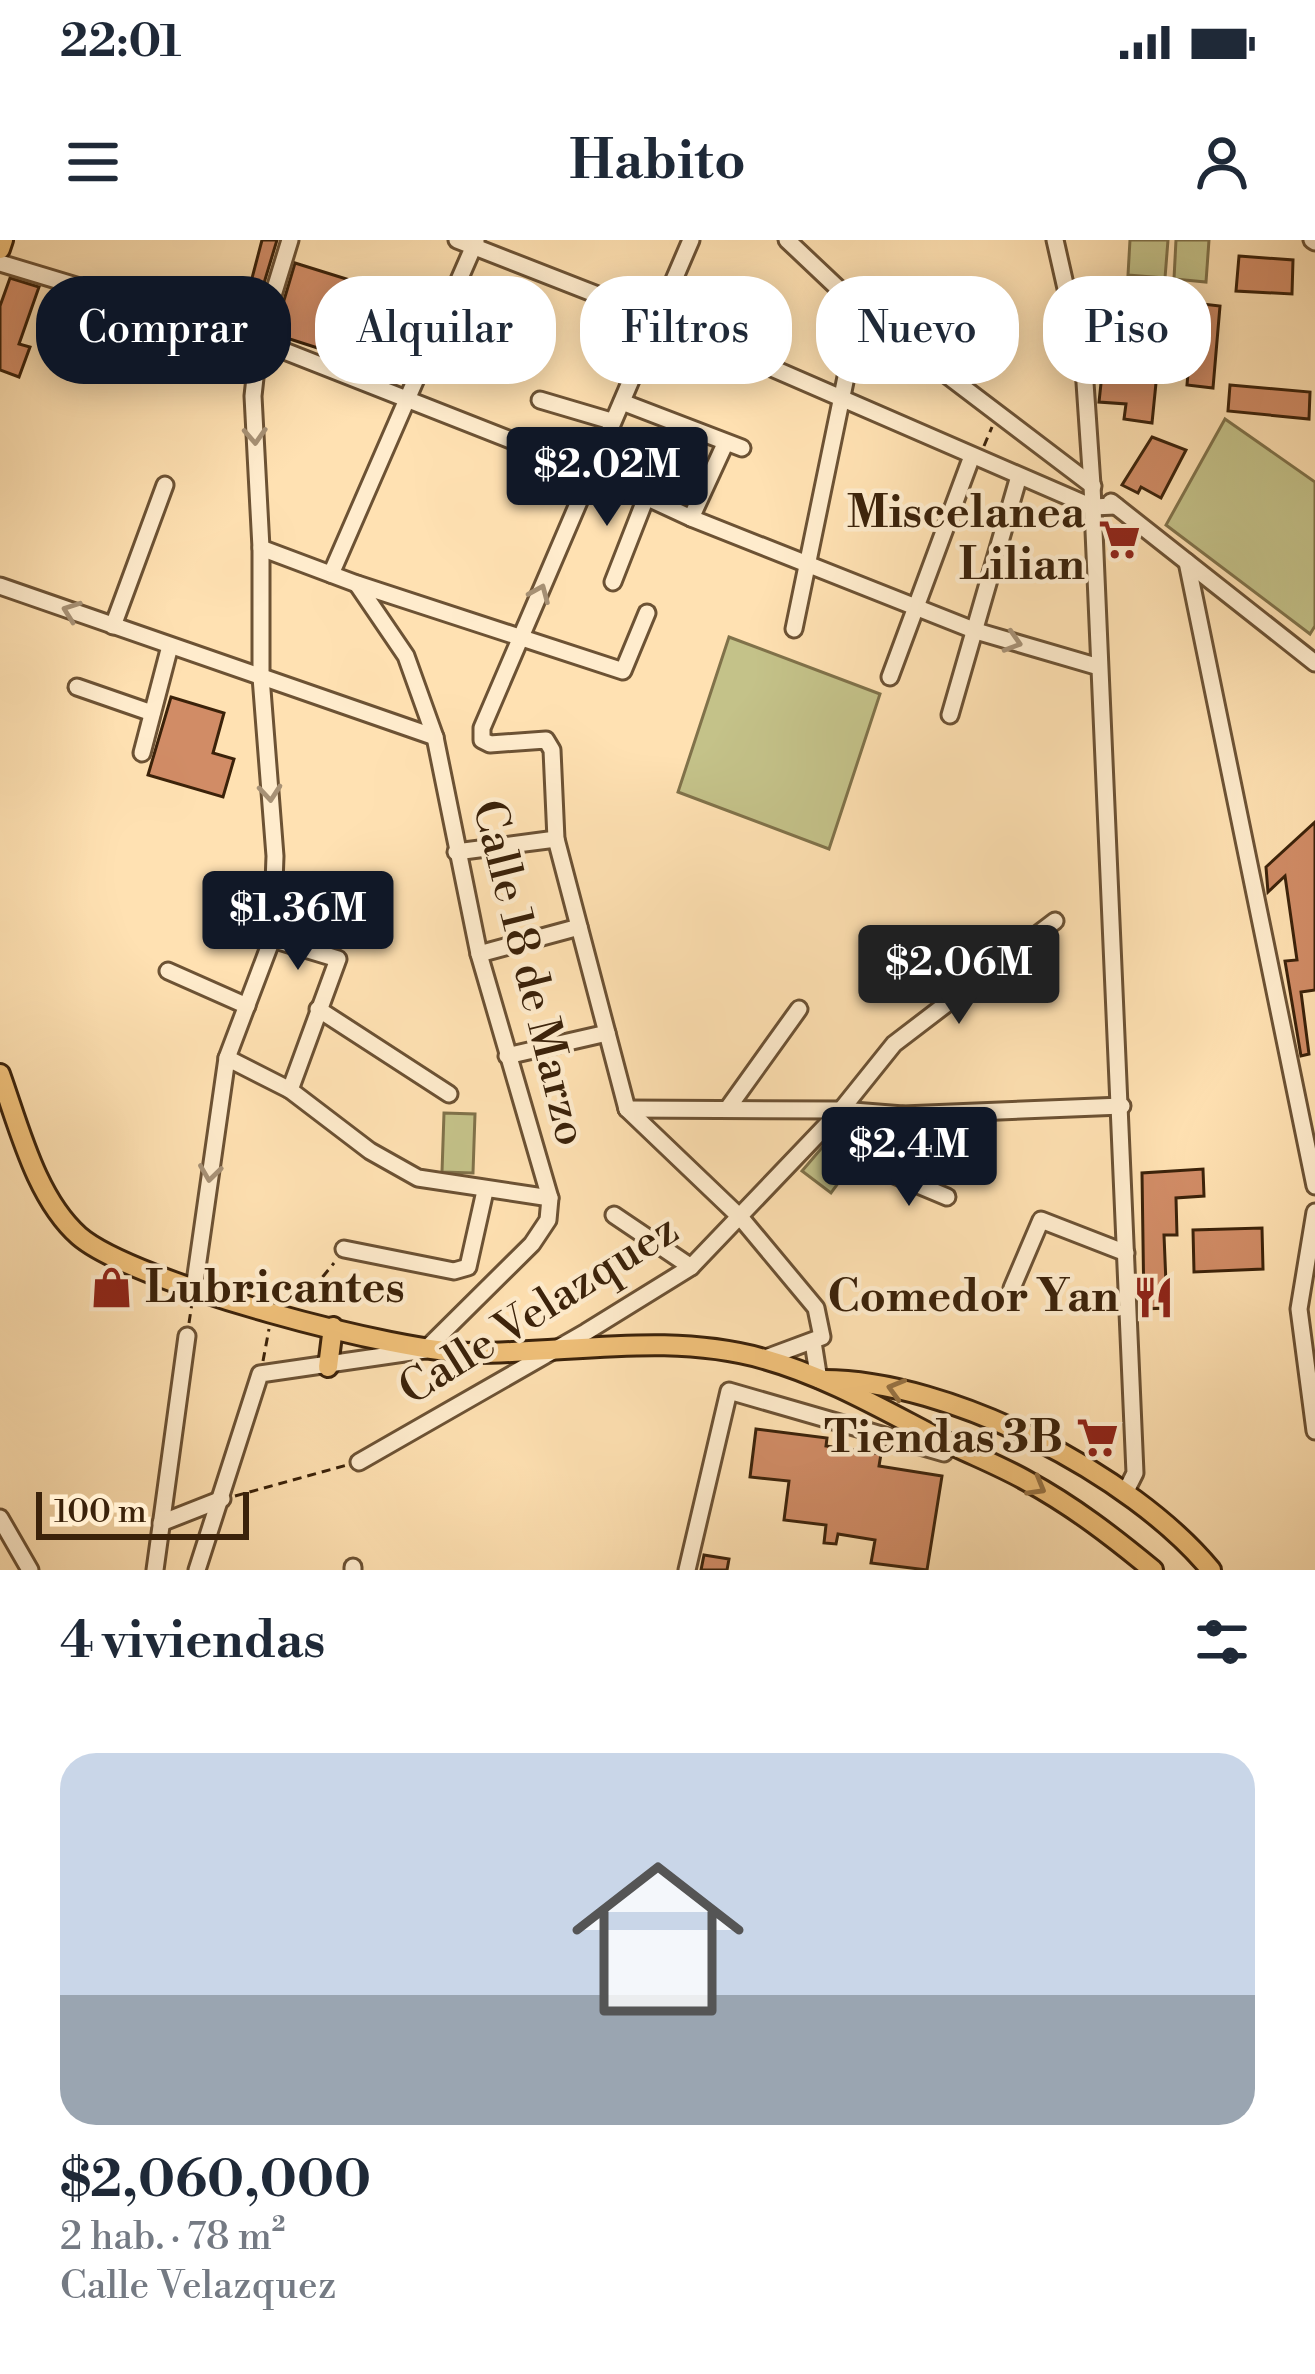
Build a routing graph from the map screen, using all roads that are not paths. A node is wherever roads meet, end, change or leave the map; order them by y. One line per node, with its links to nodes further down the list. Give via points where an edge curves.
1 (3, 240): 8 (main road)
2 (290, 240): 11 (street)
3 (457, 240): 7 (street)
4 (691, 240): 12 (street)
5 (788, 240): 13 (street)
6 (1055, 240): 30 (street, via 1084,368)
7 (475, 243): 14 (street); 22 (street)
8 (0, 249)
9 (0, 263): 10 (street)
10 (43, 276)
11 (279, 276)
12 (676, 276)
13 (826, 276)
14 (580, 287)
15 (291, 353): 22 (street)
16 (792, 376): 21 (street)
17 (254, 384): 35 (street, one-way to 35)
18 (630, 384): 24 (street)
19 (845, 384): 21 (street)
20 (959, 384): 30 (street)
21 (842, 397): 26 (street); 37 (street)
22 (408, 398): 27 (street); 38 (street)
23 (540, 400): 25 (street)
24 (622, 402): 25 (street); 34 (street, via 733,446)
25 (611, 422): 27 (street)
26 (975, 457): 28 (street); 42 (street)
27 (592, 472): 31 (street); 47 (street, one-way to 27)
28 (1019, 476): 33 (street); 46 (street)
29 (165, 485): 44 (street)
30 (1092, 485): 32 (street); 33 (street)
31 (647, 495): 34 (street); 39 (street)
32 (1116, 506): 33 (street); 36 (street)
33 (1092, 507): 50 (street)
34 (691, 518): 37 (street)
35 (261, 548): 38 (street); 51 (street)
36 (1187, 562): 49 (street); 79 (street)
37 (806, 563): 42 (street); 45 (street)
38 (331, 574): 40 (street)
39 (613, 582)
40 (357, 584): 47 (street); 56 (street, Calle 18 de Marzo, via 406,656)
41 (0, 586): 44 (street, one-way to 41)
42 (916, 608): 46 (street); 52 (street)
43 (647, 613): 47 (street, via 623,671)
44 (112, 626): 48 (street)
45 (794, 629)
46 (976, 631): 50 (street, one-way to 50); 55 (street)
47 (522, 635): 58 (street, via 482,740 546,740)
48 (170, 646): 51 (street); 54 (street)
49 (1315, 663)
50 (1099, 667): 74 (street)
51 (261, 676): 56 (street); 62 (street, one-way to 62, via 275,856)
52 (890, 677)
53 (77, 687): 54 (street)
54 (152, 712): 57 (street)
55 (950, 715)
56 (435, 737): 59 (street, Calle 18 de Marzo)
57 (142, 753)
58 (556, 839): 59 (street); 61 (street)
59 (456, 852): 63 (street, Calle 18 de Marzo)
60 (1055, 921): 77 (street, Calle Velazquez, via 894,1044)
61 (579, 927): 63 (street); 68 (street)
62 (272, 938): 65 (street); 66 (street, via 338,959)
63 (479, 954): 69 (street, Calle 18 de Marzo)
64 (168, 971): 65 (street)
65 (247, 1006): 70 (street)
66 (318, 1009): 72 (street); 73 (street)
67 (799, 1009): 75 (street)
68 (607, 1033): 69 (street); 76 (street)
69 (507, 1056): 82 (street, Calle 18 de Marzo)
70 (227, 1058): 72 (street); 90 (street, one-way to 90)
71 (0, 1074): 90 (main road, via 54,1206 79,1236 123,1264)
72 (290, 1090): 80 (street, via 418,1178)
73 (449, 1094)
74 (1122, 1106): 78 (street); 87 (street)
75 (728, 1108): 76 (street); 77 (street)
76 (627, 1109): 85 (street)
77 (842, 1110): 78 (street); 85 (street, Calle Velazquez)
78 (903, 1115): 81 (street, via 892,1174)
79 (1315, 1186)
80 (484, 1191): 82 (street); 86 (street, via 468,1268)
81 (947, 1197)
82 (550, 1198): 95 (street, Calle 18 de Marzo, via 548,1220 532,1244)
83 (1315, 1212): 100 (street, via 1299,1309)
84 (614, 1215): 88 (street)
85 (741, 1218): 88 (street, Calle Velazquez); 93 (street, via 816,1308 822,1337)
86 (344, 1249)
87 (1126, 1253): 89 (street, via 1041,1220); 103 (street, via 1135,1473)
88 (691, 1267): 94 (street, Calle Velazquez)
89 (1012, 1288)
90 (194, 1289): 91 (main road)
91 (333, 1327): 95 (main road); 97 (main road)
92 (187, 1336): 106 (street)
93 (813, 1342): 96 (street); 98 (street)
94 (554, 1349): 95 (main road); 96 (main road, via 675,1345); 102 (street, Calle Velazquez)
95 (425, 1350): 97 (street)
96 (763, 1359): 98 (main road)
97 (328, 1367): 104 (street, via 260,1374)
98 (819, 1380): 99 (main road, one-way to 98, via 862,1380); 101 (main road)
99 (967, 1412): 101 (main road, via 948,1429); 103 (main road, via 1036,1438)
100 (1315, 1431)
101 (947, 1442): 110 (street, via 944,1453 729,1391); 111 (main road, one-way to 111, via 1098,1524)
102 (359, 1462)
103 (1125, 1493): 112 (main road)
104 (222, 1499): 106 (street); 109 (street)
105 (0, 1518): 107 (street)
106 (161, 1523): 108 (street)
107 (30, 1570)
108 (154, 1570)
109 (197, 1570)
110 (687, 1570)
111 (1153, 1570)
112 (1211, 1570)

